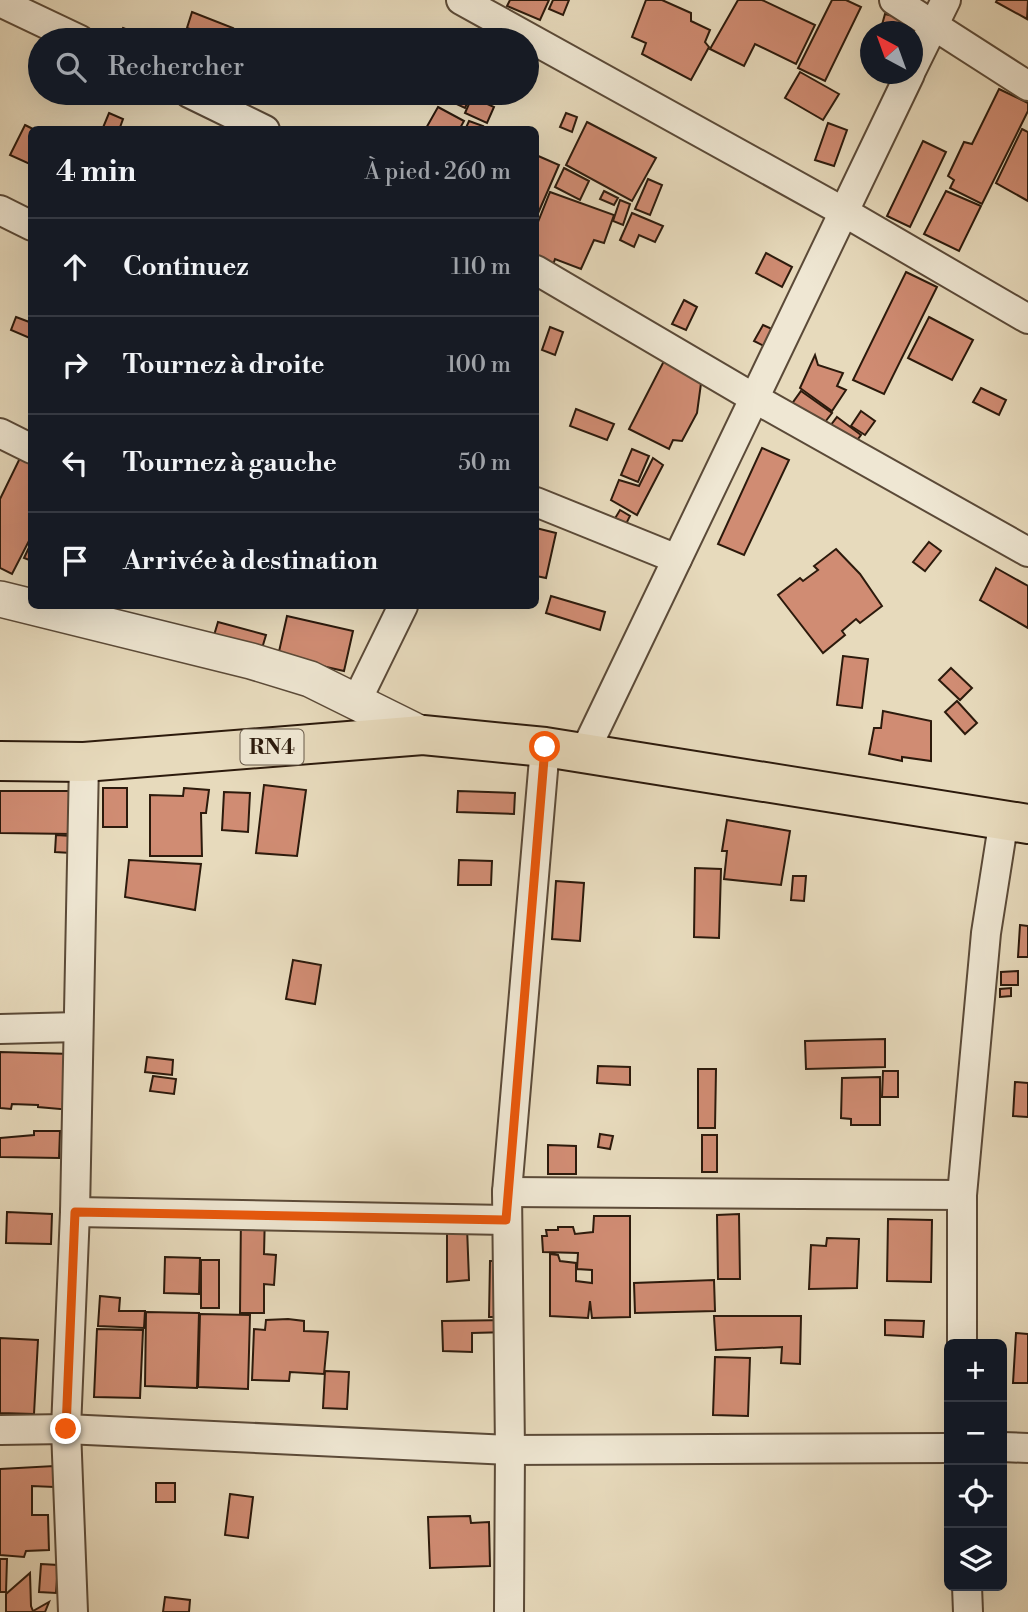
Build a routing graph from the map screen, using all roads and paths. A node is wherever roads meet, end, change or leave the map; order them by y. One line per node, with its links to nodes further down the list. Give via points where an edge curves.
1 (461, 0): 6 (street)
2 (894, 0): 4 (street)
3 (0, 2): 5 (street)
4 (940, 12): 8 (street); 10 (street)
5 (55, 28)
6 (512, 28)
7 (539, 43): 14 (street)
8 (923, 47)
9 (905, 84): 14 (street)
10 (1028, 86)
11 (214, 105): 12 (street)
12 (257, 126)
13 (0, 210): 15 (street)
14 (844, 212): 17 (street); 18 (street)
15 (28, 224)
16 (539, 272): 18 (street)
17 (1028, 319)
18 (754, 398): 22 (street); 23 (street)
19 (0, 433): 20 (street)
20 (28, 447)
21 (539, 503): 23 (street)
22 (1028, 552)
23 (677, 559): 32 (street)
24 (0, 599): 25 (street)
25 (28, 604)
26 (59, 609): 28 (street)
27 (402, 609): 29 (street)
28 (95, 615): 29 (street, via 310,679)
29 (356, 702): 30 (street)
30 (423, 735): 31 (highway, RN4); 34 (highway, RN4)
31 (545, 747): 32 (highway, RN4); 38 (street)
32 (584, 753): 35 (highway, RN4)
33 (0, 761): 34 (highway, RN4)
34 (84, 762): 36 (street)
35 (1016, 821): 39 (street, via 986,933)
36 (78, 1027): 37 (street); 40 (street)
37 (0, 1029)
38 (507, 1192): 39 (street); 41 (street)
39 (962, 1195): 42 (street)
40 (75, 1212): 41 (street); 43 (street)
41 (506, 1220): 48 (street)
42 (962, 1339)
43 (66, 1429): 44 (street); 48 (street); 50 (street)
44 (0, 1430)
45 (1007, 1447): 47 (street)
46 (944, 1448): 48 (street)
47 (1028, 1448)
48 (510, 1450): 51 (street)
49 (967, 1591): 52 (street)
50 (73, 1612)
51 (509, 1612)
52 (968, 1612)

